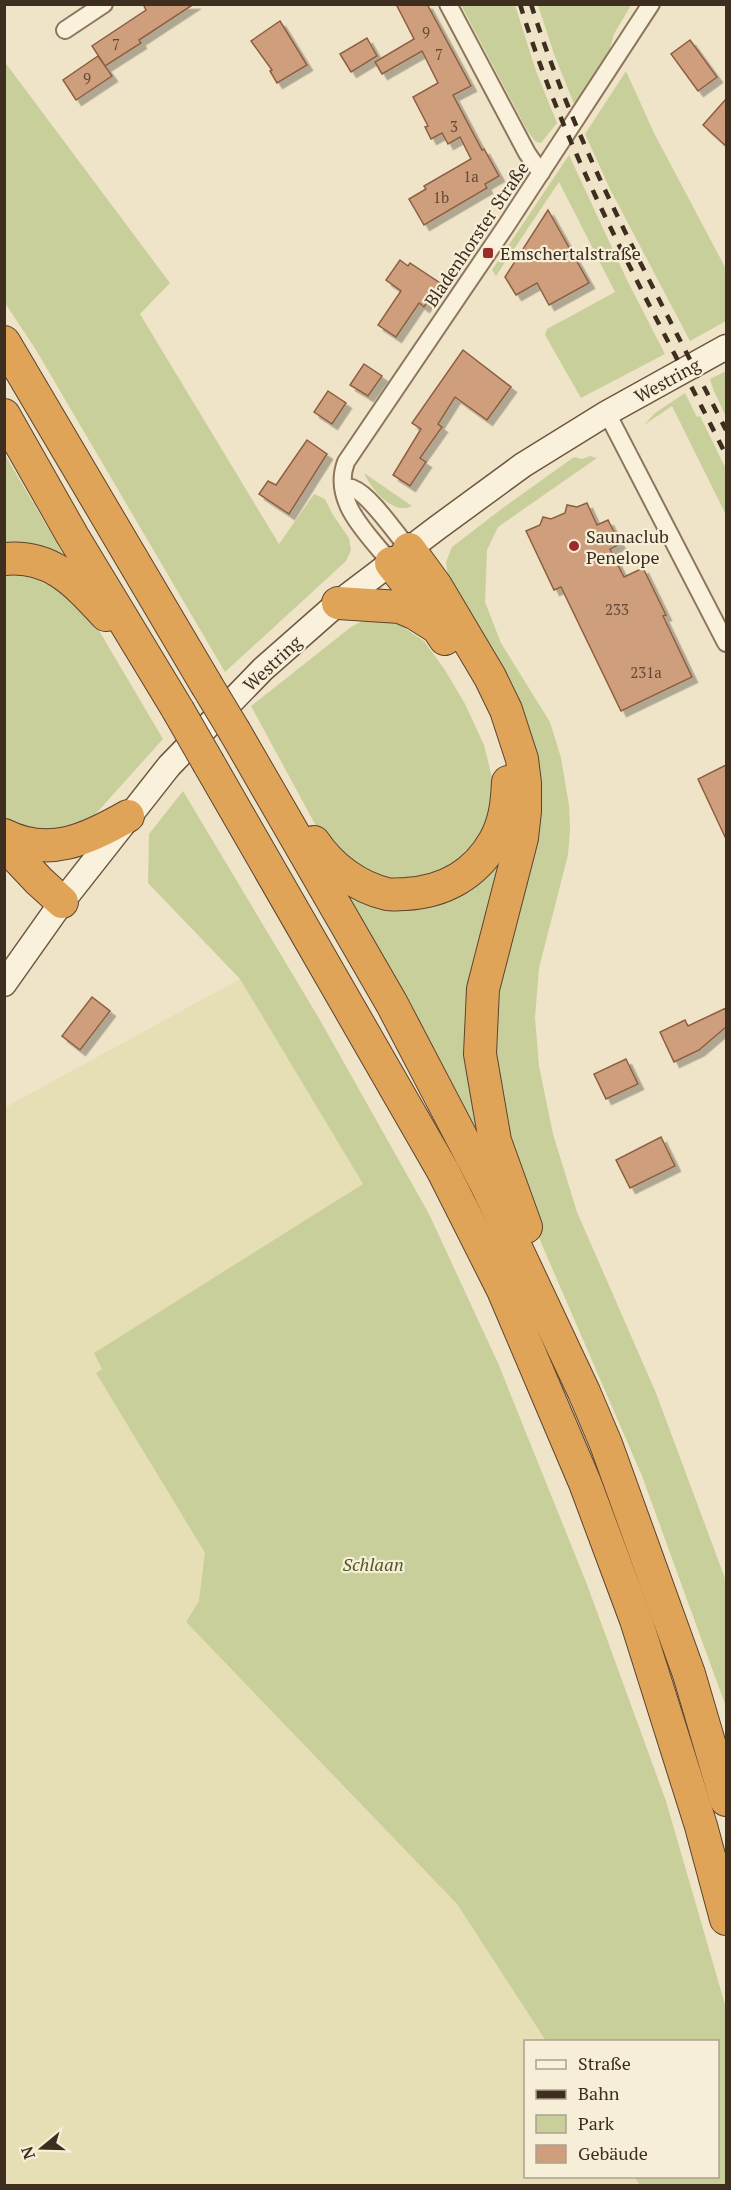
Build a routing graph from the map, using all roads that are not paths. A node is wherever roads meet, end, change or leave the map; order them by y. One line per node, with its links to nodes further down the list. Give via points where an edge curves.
1 (104, 4): 4 (street)
2 (448, 4): 5 (street)
3 (651, 4): 5 (street, Bladenhorster Straße)
4 (65, 30)
5 (541, 173): 10 (street, Bladenhorster Straße, via 346,462 342,472)
6 (4, 342): 17 (highway, bridge)
7 (726, 347): 8 (main road, Westring)
8 (607, 413): 11 (main road, Westring, via 523,465); 15 (street)
9 (4, 415): 16 (highway)
10 (344, 487): 11 (street, Bladenhorster Straße, via 344,499 351,512); 11 (street, via 354,489 385,518)
11 (400, 556): 13 (main road, Westring); 14 (highway); 24 (highway, via 436,586 490,677 522,759 522,838 483,989 480,1054 495,1141)
12 (4, 559): 16 (highway, via 28,559 68,576)
13 (338, 603): 14 (highway, via 400,607); 18 (main road, Westring, via 263,669 169,766)
14 (439, 629): 17 (highway, via 487,716 508,783 505,816 487,854 473,869 456,881 417,893 389,895 365,886 341,873 316,846 294,812)
15 (726, 643)
16 (147, 657): 26 (highway, bridge, via 443,1171 503,1290 585,1483 636,1620)
17 (268, 786): 24 (highway, via 392,1004 487,1186)
18 (128, 816): 19 (highway, via 95,834 55,846 34,845); 22 (main road, Westring)
19 (4, 835)
20 (4, 844): 22 (highway, via 39,881)
21 (4, 874): 22 (highway)
22 (57, 910): 23 (main road, Westring)
23 (4, 984)
24 (584, 1392): 25 (highway, via 689,1674)
25 (726, 1800)
26 (726, 1919)

